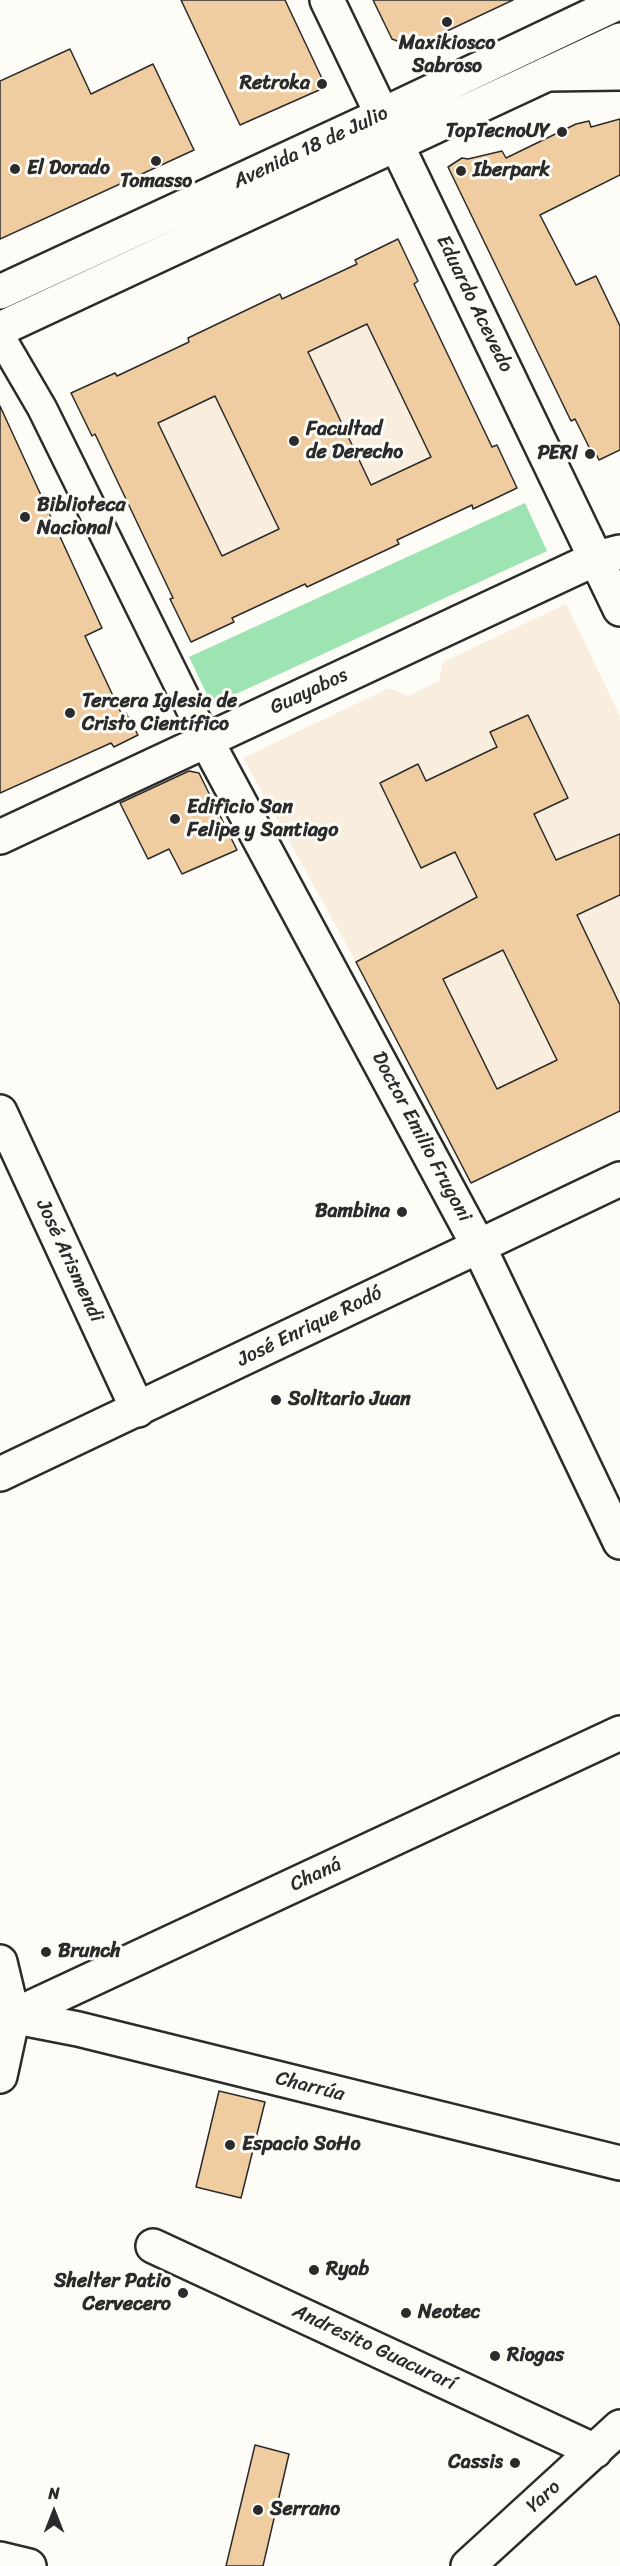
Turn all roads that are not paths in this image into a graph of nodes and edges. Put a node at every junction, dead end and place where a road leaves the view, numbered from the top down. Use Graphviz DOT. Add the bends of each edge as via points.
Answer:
graph roads {
  1 [pos="327,0"];
  2 [pos="620,2"];
  3 [pos="620,40"];
  4 [pos="620,73"];
  5 [pos="547,74"];
  6 [pos="389,129"];
  7 [pos="0,292"];
  8 [pos="0,329"];
  9 [pos="0,336"];
  10 [pos="608,555"];
  11 [pos="620,609"];
  12 [pos="206,740"];
  13 [pos="0,837"];
  14 [pos="0,1112"];
  15 [pos="620,1179"];
  16 [pos="478,1245"];
  17 [pos="138,1410"];
  18 [pos="0,1474"];
  19 [pos="620,1542"];
  20 [pos="620,1733"];
  21 [pos="0,1962"];
  22 [pos="6,2015"];
  23 [pos="0,2076"];
  24 [pos="620,2163"];
  25 [pos="153,2246"];
  26 [pos="620,2427"];
  27 [pos="595,2451"];
  28 [pos="0,2559"];
  29 [pos="29,2566"];
  30 [pos="468,2566"];
  1 -- 6 [label="street, Eduardo Acevedo"];
  2 -- 6 [label="street, Avenida 18 de Julio"];
  3 -- 5 [label="street, Avenida 18 de Julio"];
  4 -- 5 [label="street, Avenida 18 de Julio"];
  5 -- 6 [label="street, Avenida 18 de Julio"];
  6 -- 7 [label="street, Avenida 18 de Julio"];
  6 -- 8 [label="street, Avenida 18 de Julio"];
  6 -- 10 [label="street, Eduardo Acevedo"];
  9 -- 12 [label="street" via="42,408"];
  10 -- 11 [label="street, Eduardo Acevedo"];
  10 -- 12 [label="street, Guayabos"];
  12 -- 13 [label="street, Guayabos"];
  12 -- 16 [label="street, Doctor Emilio Frugoni"];
  14 -- 17 [label="street, José Arismendi"];
  15 -- 16 [label="street, José Enrique Rodó"];
  16 -- 17 [label="street, José Enrique Rodó"];
  16 -- 19 [label="street, Doctor Emilio Frugoni"];
  17 -- 18 [label="street, José Enrique Rodó"];
  20 -- 22 [label="street, Chaná"];
  21 -- 22 [label="street"];
  22 -- 23 [label="street"];
  22 -- 24 [label="street, Charrúa" via="78,2029"];
  25 -- 27 [label="street, Andresito Guacurarí"];
  26 -- 27 [label="street, Yaro"];
  27 -- 30 [label="street, Yaro"];
  28 -- 29 [label="street"];
}
